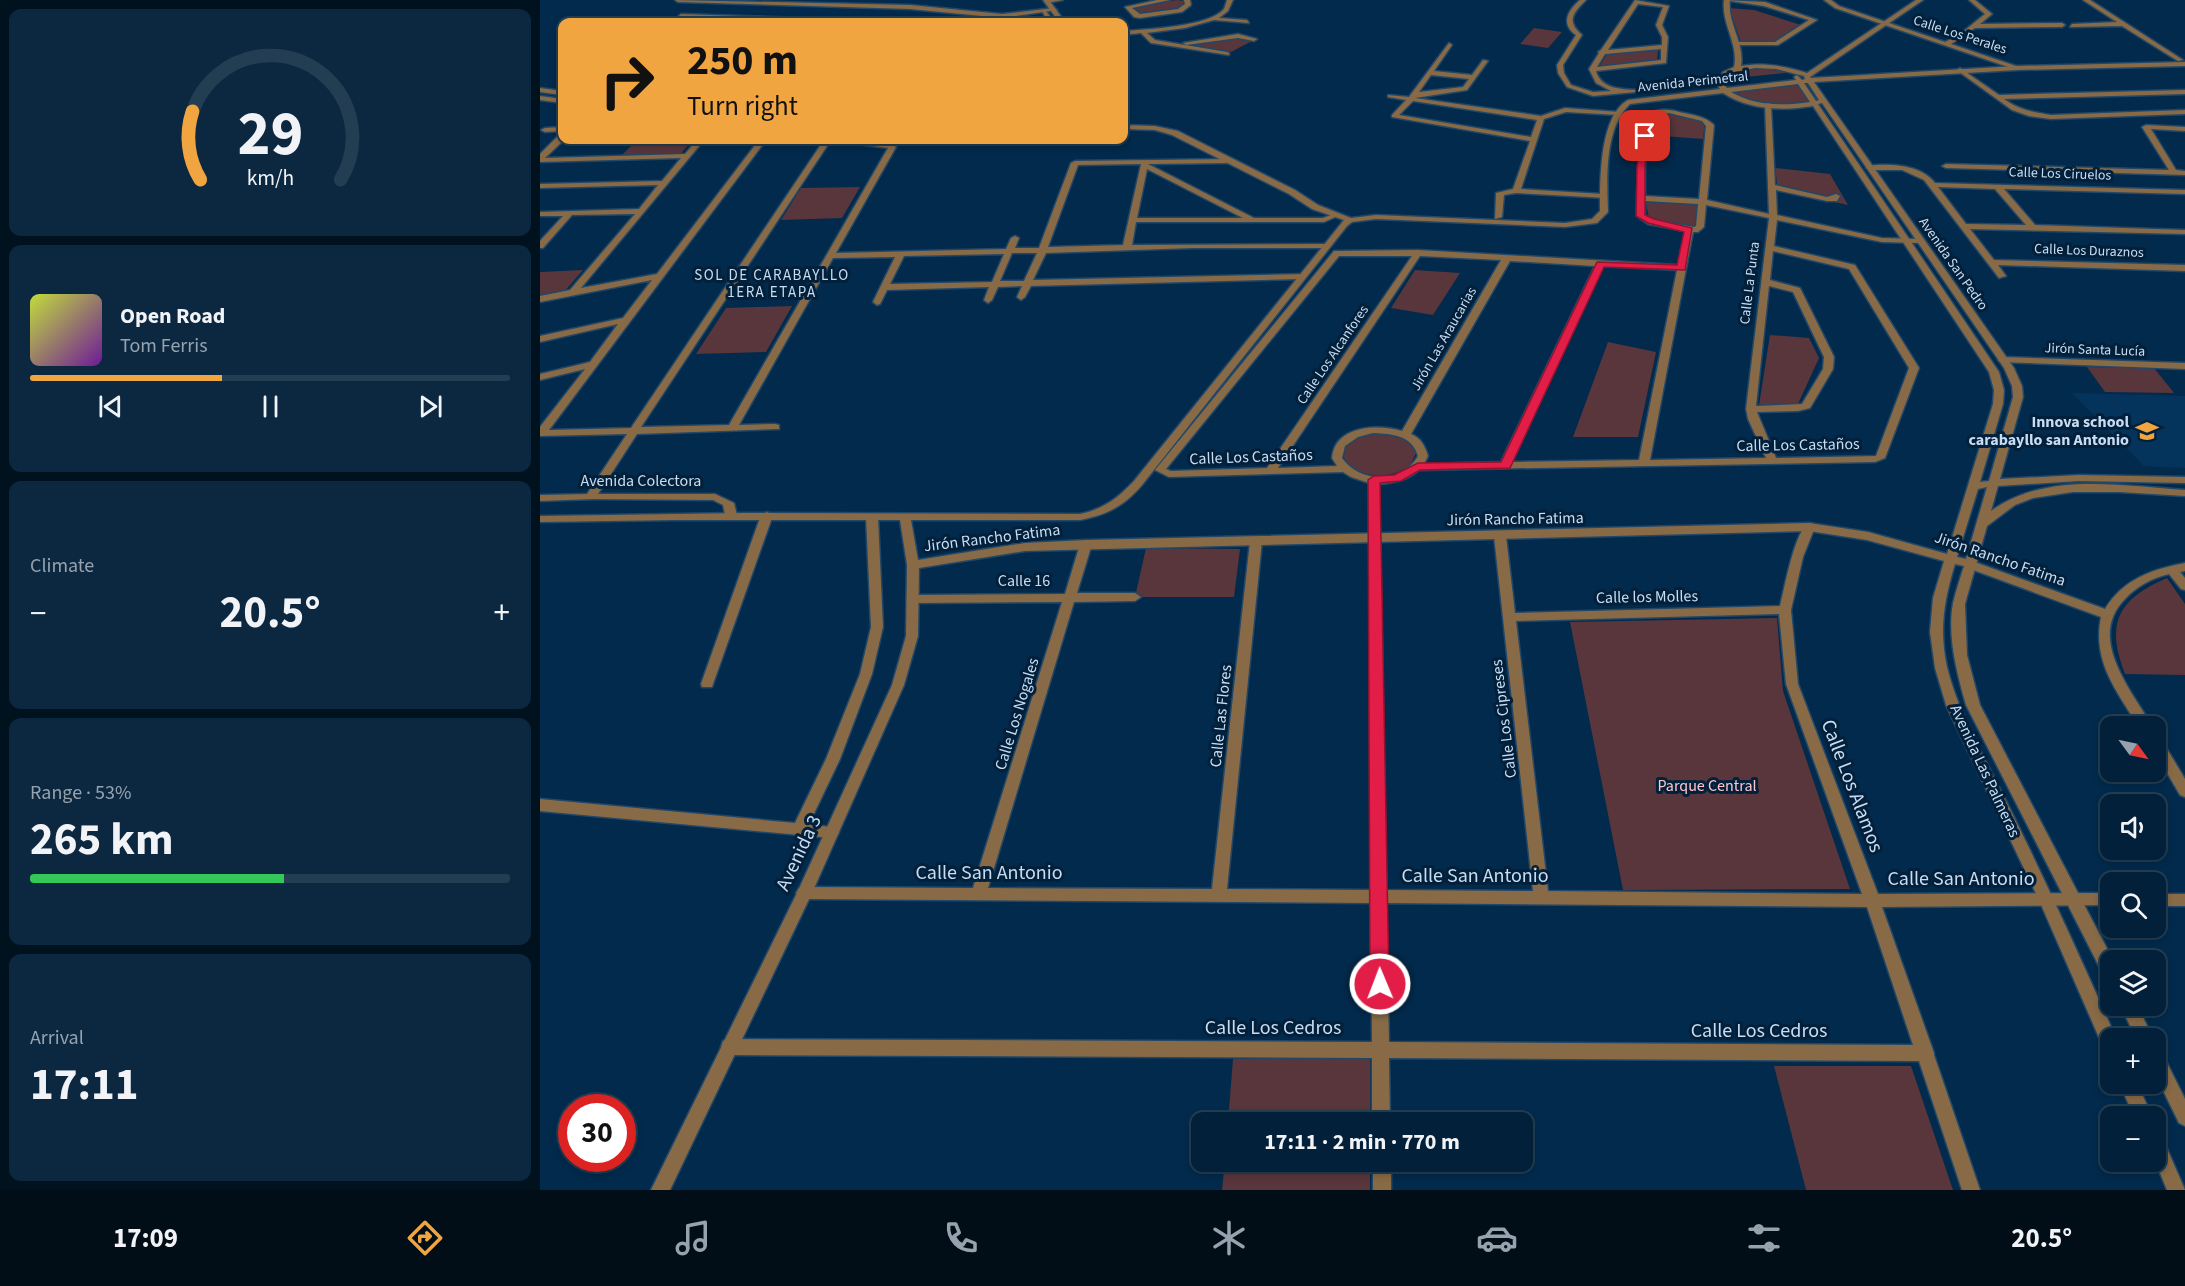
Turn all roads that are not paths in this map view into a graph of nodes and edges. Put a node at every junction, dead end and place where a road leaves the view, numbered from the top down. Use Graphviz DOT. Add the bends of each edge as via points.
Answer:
graph roads {
  1 [pos="678,0"];
  2 [pos="1060,0"];
  3 [pos="1167,0"];
  4 [pos="1187,0"];
  5 [pos="1230,0"];
  6 [pos="1573,0"];
  7 [pos="1727,0"];
  8 [pos="1920,0"];
  9 [pos="1972,0"];
  10 [pos="2086,0"];
  11 [pos="1047,1"];
  12 [pos="1582,1"];
  13 [pos="1638,1"];
  14 [pos="1828,1"];
  15 [pos="851,5"];
  16 [pos="1054,10"];
  17 [pos="1044,12"];
  18 [pos="1168,13"];
  19 [pos="679,18"];
  20 [pos="734,18"];
  21 [pos="843,18"];
  22 [pos="1048,18"];
  23 [pos="1059,18"];
  24 [pos="1216,18"];
  25 [pos="1246,22"];
  26 [pos="1887,23"];
  27 [pos="2124,24"];
  28 [pos="2062,25"];
  29 [pos="1178,26"];
  30 [pos="1973,26"];
  31 [pos="2072,26"];
  32 [pos="1142,30"];
  33 [pos="1128,32"];
  34 [pos="1254,39"];
  35 [pos="1734,43"];
  36 [pos="1947,43"];
  37 [pos="1170,45"];
  38 [pos="1449,45"];
  39 [pos="1664,47"];
  40 [pos="1601,52"];
  41 [pos="1227,54"];
  42 [pos="1738,59"];
  43 [pos="1485,61"];
  44 [pos="2183,61"];
  45 [pos="1824,65"];
  46 [pos="1761,66"];
  47 [pos="2015,66"];
  48 [pos="1592,69"];
  49 [pos="1737,69"];
  50 [pos="1960,70"];
  51 [pos="1429,73"];
  52 [pos="1843,73"];
  53 [pos="1474,77"];
  54 [pos="1804,79"];
  55 [pos="1598,82"];
  56 [pos="1719,83"];
  57 [pos="1698,85"];
  58 [pos="540,90"];
  59 [pos="1645,90"];
  60 [pos="1725,91"];
  61 [pos="558,92"];
  62 [pos="1634,92"];
  63 [pos="2185,92"];
  64 [pos="1622,93"];
  65 [pos="1603,94"];
  66 [pos="1390,96"];
  67 [pos="1412,97"];
  68 [pos="1998,97"];
  69 [pos="540,98"];
  70 [pos="558,100"];
  71 [pos="1628,102"];
  72 [pos="1819,102"];
  73 [pos="1768,105"];
  74 [pos="2185,112"];
  75 [pos="1618,113"];
  76 [pos="1541,118"];
  77 [pos="1128,127"];
  78 [pos="558,129"];
  79 [pos="2185,129"];
  80 [pos="545,130"];
  81 [pos="1533,139"];
  82 [pos="558,141"];
  83 [pos="696,144"];
  84 [pos="759,144"];
  85 [pos="824,144"];
  86 [pos="887,144"];
  87 [pos="686,156"];
  88 [pos="540,159"];
  89 [pos="1230,160"];
  90 [pos="1145,163"];
  91 [pos="1946,166"];
  92 [pos="1870,168"];
  93 [pos="2174,173"];
  94 [pos="2185,173"];
  95 [pos="664,183"];
  96 [pos="1933,184"];
  97 [pos="540,186"];
  98 [pos="1997,186"];
  99 [pos="1772,187"];
  100 [pos="1516,191"];
  101 [pos="2185,192"];
  102 [pos="1603,196"];
  103 [pos="1815,196"];
  104 [pos="1640,198"];
  105 [pos="1703,202"];
  106 [pos="641,211"];
  107 [pos="570,213"];
  108 [pos="540,214"];
  109 [pos="1336,215"];
  110 [pos="1773,216"];
  111 [pos="1498,217"];
  112 [pos="1133,220"];
  113 [pos="1254,220"];
  114 [pos="1350,220"];
  115 [pos="1964,226"];
  116 [pos="2033,228"];
  117 [pos="1689,230"];
  118 [pos="2185,232"];
  119 [pos="1015,238"];
  120 [pos="1906,241"];
  121 [pos="1920,241"];
  122 [pos="542,243"];
  123 [pos="1326,246"];
  124 [pos="1127,248"];
  125 [pos="1770,248"];
  126 [pos="1043,250"];
  127 [pos="1010,251"];
  128 [pos="1418,253"];
  129 [pos="901,254"];
  130 [pos="830,256"];
  131 [pos="1507,258"];
  132 [pos="1991,262"];
  133 [pos="1600,264"];
  134 [pos="1682,268"];
  135 [pos="2185,268"];
  136 [pos="659,276"];
  137 [pos="1302,276"];
  138 [pos="2002,276"];
  139 [pos="1028,282"];
  140 [pos="1766,282"];
  141 [pos="995,283"];
  142 [pos="885,287"];
  143 [pos="573,293"];
  144 [pos="1022,297"];
  145 [pos="540,299"];
  146 [pos="988,300"];
  147 [pos="877,302"];
  148 [pos="626,320"];
  149 [pos="540,339"];
  150 [pos="2003,360"];
  151 [pos="592,364"];
  152 [pos="2185,366"];
  153 [pos="1994,372"];
  154 [pos="2012,376"];
  155 [pos="540,377"];
  156 [pos="1999,393"];
  157 [pos="2018,397"];
  158 [pos="1751,409"];
  159 [pos="775,427"];
  160 [pos="732,428"];
  161 [pos="634,430"];
  162 [pos="540,433"];
  163 [pos="1405,435"];
  164 [pos="1772,460"];
  165 [pos="1644,463"];
  166 [pos="1505,465"];
  167 [pos="1418,467"];
  168 [pos="1344,469"];
  169 [pos="1270,472"];
  170 [pos="1374,480"];
  171 [pos="2185,480"];
  172 [pos="1994,483"];
  173 [pos="1973,486"];
  174 [pos="2185,493"];
  175 [pos="590,497"];
  176 [pos="540,498"];
  177 [pos="731,515"];
  178 [pos="767,515"];
  179 [pos="872,517"];
  180 [pos="576,518"];
  181 [pos="905,518"];
  182 [pos="540,519"];
  183 [pos="1980,526"];
  184 [pos="1809,527"];
  185 [pos="1500,536"];
  186 [pos="1373,538"];
  187 [pos="1256,541"];
  188 [pos="1086,544"];
  189 [pos="1950,559"];
  190 [pos="1969,564"];
  191 [pos="913,565"];
  192 [pos="2179,568"];
  193 [pos="2185,586"];
  194 [pos="1070,597"];
  195 [pos="1135,597"];
  196 [pos="913,598"];
  197 [pos="1785,610"];
  198 [pos="2106,614"];
  199 [pos="1509,617"];
  200 [pos="707,684"];
  201 [pos="2139,716"];
  202 [pos="2166,760"];
  203 [pos="2185,791"];
  204 [pos="540,805"];
  205 [pos="799,829"];
  206 [pos="832,832"];
  207 [pos="804,893"];
  208 [pos="979,894"];
  209 [pos="1219,896"];
  210 [pos="1378,896"];
  211 [pos="1541,897"];
  212 [pos="1872,899"];
  213 [pos="2100,899"];
  214 [pos="2047,900"];
  215 [pos="2074,900"];
  216 [pos="2166,900"];
  217 [pos="2185,900"];
  218 [pos="2100,951"];
  219 [pos="2103,1028"];
  220 [pos="729,1047"];
  221 [pos="1380,1050"];
  222 [pos="1926,1053"];
  223 [pos="2166,1079"];
  224 [pos="1382,1112"];
  225 [pos="2185,1117"];
  226 [pos="2166,1166"];
  227 [pos="1382,1172"];
  228 [pos="660,1190"];
  229 [pos="1382,1190"];
  230 [pos="1971,1190"];
  231 [pos="2176,1190"];
  1 -- 15 [label="street"];
  2 -- 11 [label="street"];
  3 -- 18 [label="street" via="1128,7 1137,16"];
  4 -- 18 [label="street" via="1185,8"];
  5 -- 24 [label="street" via="1230,6"];
  6 -- 12 [label="street"];
  7 -- 35 [label="street" via="1725,11"];
  7 -- 35 [label="street" via="1765,4 1814,20 1776,44"];
  8 -- 26 [label="street"];
  9 -- 30 [label="street" via="1989,14"];
  10 -- 27 [label="street"];
  11 -- 16 [label="street"];
  12 -- 65 [label="street" via="1569,19 1572,30 1579,35 1560,65 1561,73 1569,86"];
  13 -- 39 [label="street" via="1666,6 1659,25 1665,37"];
  13 -- 40 [label="street"];
  14 -- 26 [label="street, Calle Los Perales"];
  15 -- 17 [label="street" via="1002,16"];
  15 -- 21 [label="street"];
  16 -- 17 [label="street"];
  16 -- 23 [label="street"];
  17 -- 22 [label="street"];
  18 -- 29 [label="street"];
  19 -- 20 [label="street"];
  24 -- 25 [label="street"];
  24 -- 29 [label="street"];
  26 -- 36 [label="street, Calle Los Perales"];
  26 -- 45 [label="street"];
  27 -- 31 [label="street"];
  27 -- 44 [label="street"];
  28 -- 30 [label="street"];
  29 -- 32 [label="street"];
  30 -- 36 [label="street"];
  32 -- 33 [label="street"];
  32 -- 37 [label="street" via="1153,42"];
  34 -- 37 [label="street" via="1238,36"];
  35 -- 42 [label="street"];
  36 -- 47 [label="street, Calle Los Perales"];
  37 -- 41 [label="street"];
  38 -- 51 [label="street"];
  39 -- 40 [label="street"];
  39 -- 48 [label="street" via="1662,63"];
  40 -- 48 [label="street"];
  42 -- 46 [label="street"];
  42 -- 49 [label="street"];
  43 -- 53 [label="street"];
  44 -- 47 [label="street, Avenida Perimetral"];
  45 -- 52 [label="street" via="1827,70"];
  45 -- 54 [label="street"];
  46 -- 49 [label="street"];
  46 -- 54 [label="street" via="1785,69"];
  47 -- 50 [label="street, Avenida Perimetral"];
  47 -- 52 [label="street, Avenida Perimetral"];
  48 -- 55 [label="street"];
  49 -- 56 [label="street" via="1725,73"];
  50 -- 54 [label="street, Avenida Perimetral"];
  50 -- 68 [label="street"];
  51 -- 53 [label="street"];
  51 -- 67 [label="street"];
  52 -- 54 [label="street, Avenida Perimetral"];
  53 -- 67 [label="street" via="1465,89"];
  54 -- 56 [label="street, Avenida Perimetral"];
  54 -- 60 [label="street, Avenida Perimetral"];
  54 -- 72 [label="street, Avenida San Pedro"];
  55 -- 64 [label="street"];
  55 -- 65 [label="street" via="1594,90"];
  56 -- 57 [label="street, Avenida Perimetral"];
  56 -- 60 [label="street"];
  58 -- 61 [label="street"];
  59 -- 62 [label="street, Avenida Perimetral"];
  60 -- 71 [label="street, Avenida Perimetral"];
  60 -- 73 [label="street"];
  62 -- 64 [label="street"];
  62 -- 71 [label="street, Avenida Perimetral" via="1626,96"];
  63 -- 68 [label="street"];
  64 -- 65 [label="street"];
  65 -- 71 [label="street"];
  66 -- 67 [label="street"];
  67 -- 76 [label="street"];
  67 -- 81 [label="street" via="1394,116"];
  68 -- 74 [label="street" via="2014,109 2051,117"];
  69 -- 70 [label="street"];
  71 -- 75 [label="street"];
  72 -- 73 [label="street"];
  72 -- 92 [label="street, Avenida San Pedro"];
  72 -- 120 [label="street, Avenida San Pedro"];
  73 -- 99 [label="street, Calle La Punta"];
  75 -- 76 [label="street" via="1565,110"];
  75 -- 102 [label="street" via="1604,164"];
  76 -- 81 [label="street"];
  77 -- 89 [label="street" via="1166,130"];
  78 -- 80 [label="street"];
  79 -- 93 [label="street" via="2146,127"];
  81 -- 100 [label="street"];
  82 -- 88 [label="street"];
  83 -- 87 [label="street"];
  84 -- 136 [label="street"];
  85 -- 161 [label="street"];
  86 -- 130 [label="street" via="892,147"];
  87 -- 88 [label="street"];
  87 -- 95 [label="street"];
  89 -- 90 [label="street"];
  89 -- 109 [label="street"];
  90 -- 112 [label="street"];
  90 -- 113 [label="street"];
  90 -- 126 [label="street" via="1075,163"];
  91 -- 93 [label="street"];
  92 -- 96 [label="street" via="1912,171"];
  92 -- 121 [label="street, Avenida San Pedro"];
  93 -- 94 [label="street"];
  95 -- 97 [label="street"];
  95 -- 106 [label="street"];
  96 -- 98 [label="street, Calle Los Ciruelos"];
  96 -- 115 [label="street"];
  98 -- 101 [label="street, Calle Los Ciruelos"];
  98 -- 116 [label="street"];
  99 -- 103 [label="street"];
  99 -- 110 [label="street, Calle La Punta"];
  100 -- 102 [label="street"];
  100 -- 111 [label="street" via="1500,193"];
  102 -- 114 [label="street" via="1601,217 1582,225 1386,217"];
  104 -- 105 [label="street"];
  104 -- 105 [label="street" via="1649,118 1669,111 1709,123"];
  104 -- 117 [label="street" via="1644,219"];
  105 -- 110 [label="street"];
  105 -- 117 [label="street" via="1700,226"];
  106 -- 107 [label="street"];
  106 -- 143 [label="street"];
  107 -- 108 [label="street"];
  107 -- 122 [label="street"];
  109 -- 113 [label="street" via="1324,220"];
  109 -- 114 [label="street"];
  110 -- 120 [label="street" via="1882,240"];
  110 -- 125 [label="street, Calle La Punta"];
  112 -- 113 [label="street"];
  112 -- 124 [label="street"];
  114 -- 123 [label="street"];
  115 -- 116 [label="street"];
  115 -- 132 [label="street"];
  116 -- 118 [label="street"];
  117 -- 134 [label="street"];
  119 -- 127 [label="street"];
  120 -- 121 [label="street"];
  120 -- 153 [label="street, Avenida San Pedro"];
  121 -- 150 [label="street, Avenida San Pedro"];
  123 -- 124 [label="street"];
  123 -- 137 [label="street"];
  124 -- 126 [label="street"];
  125 -- 140 [label="street, Calle La Punta"];
  125 -- 164 [label="street, Calle Los Castaños" via="1852,267 1914,371 1880,458"];
  126 -- 127 [label="street"];
  126 -- 139 [label="street"];
  127 -- 129 [label="street"];
  127 -- 141 [label="street"];
  128 -- 131 [label="street"];
  128 -- 169 [label="street, Calle Los Alcanfores"];
  128 -- 169 [label="street, Calle Los Castaños" via="1344,252 1333,256 1160,470 1169,474"];
  129 -- 130 [label="street"];
  129 -- 142 [label="street"];
  130 -- 160 [label="street"];
  131 -- 133 [label="street"];
  131 -- 163 [label="street, Jirón Las Araucarias"];
  132 -- 135 [label="street, Calle Los Duraznos"];
  132 -- 138 [label="street"];
  133 -- 134 [label="street"];
  133 -- 166 [label="street"];
  134 -- 165 [label="street"];
  136 -- 143 [label="street"];
  136 -- 148 [label="street"];
  137 -- 139 [label="street"];
  137 -- 181 [label="street" via="1138,483 1122,501 1103,513 1080,517"];
  139 -- 141 [label="street"];
  139 -- 144 [label="street"];
  140 -- 158 [label="street, Calle La Punta"];
  140 -- 158 [label="street" via="1790,287 1801,295 1829,357 1828,369 1806,406"];
  141 -- 142 [label="street"];
  141 -- 146 [label="street"];
  142 -- 147 [label="street"];
  143 -- 145 [label="street"];
  148 -- 149 [label="street"];
  148 -- 151 [label="street"];
  150 -- 152 [label="street, Jirón Santa Lucía"];
  150 -- 154 [label="street, Avenida San Pedro"];
  151 -- 155 [label="street"];
  151 -- 162 [label="street"];
  153 -- 154 [label="street"];
  153 -- 156 [label="street, Avenida San Pedro"];
  154 -- 157 [label="street, Avenida San Pedro"];
  156 -- 157 [label="street"];
  156 -- 173 [label="street, Avenida San Pedro"];
  157 -- 172 [label="street"];
  158 -- 164 [label="street, Calle La Punta"];
  159 -- 160 [label="street"];
  160 -- 161 [label="street"];
  161 -- 162 [label="street"];
  161 -- 175 [label="street"];
  163 -- 167 [label="street" via="1422,450"];
  163 -- 168 [label="street" via="1373,430 1348,438 1337,453"];
  164 -- 165 [label="street, Calle Los Castaños"];
  165 -- 166 [label="street, Calle Los Castaños"];
  166 -- 167 [label="street, Calle Los Castaños"];
  167 -- 170 [label="street" via="1396,478"];
  168 -- 169 [label="street, Calle Los Castaños"];
  168 -- 170 [label="street"];
  170 -- 186 [label="street"];
  171 -- 172 [label="street" via="2093,476"];
  172 -- 173 [label="street"];
  172 -- 183 [label="street, Avenida Las Palmeras"];
  173 -- 189 [label="street, Avenida Las Palmeras"];
  174 -- 183 [label="street" via="2053,491 2011,502"];
  175 -- 176 [label="street, Avenida Colectora"];
  175 -- 177 [label="street, Avenida Colectora" via="715,497 728,503"];
  175 -- 180 [label="street"];
  177 -- 178 [label="street"];
  177 -- 180 [label="street"];
  178 -- 179 [label="street"];
  178 -- 200 [label="street"];
  179 -- 181 [label="street"];
  179 -- 205 [label="street" via="877,627 869,665"];
  180 -- 182 [label="street"];
  181 -- 191 [label="street, Avenida 3"];
  183 -- 190 [label="street, Avenida Las Palmeras"];
  184 -- 185 [label="street, Jirón Rancho Fatima"];
  184 -- 189 [label="street, Jirón Rancho Fatima" via="1868,536"];
  184 -- 197 [label="street, Calle Los Alamos" via="1797,557"];
  185 -- 186 [label="street, Jirón Rancho Fatima"];
  185 -- 199 [label="street, Calle Los Cipreses"];
  186 -- 187 [label="street, Jirón Rancho Fatima"];
  186 -- 210 [label="street"];
  187 -- 188 [label="street, Jirón Rancho Fatima"];
  187 -- 209 [label="street, Calle Las Flores"];
  188 -- 191 [label="street, Jirón Rancho Fatima" via="1025,547"];
  188 -- 194 [label="street, Calle Los Nogales"];
  189 -- 190 [label="street, Jirón Rancho Fatima"];
  189 -- 214 [label="street, Avenida Las Palmeras" via="1939,598 1936,632 1941,668 1953,705"];
  190 -- 198 [label="street, Jirón Rancho Fatima"];
  190 -- 215 [label="street, Avenida Las Palmeras" via="1959,604 1961,670 1973,705"];
  191 -- 196 [label="street, Avenida 3"];
  192 -- 193 [label="street"];
  192 -- 198 [label="street" via="2143,578 2119,594"];
  194 -- 195 [label="street, Calle 16"];
  194 -- 196 [label="street, Calle 16"];
  194 -- 208 [label="street, Calle Los Nogales"];
  196 -- 206 [label="street, Avenida 3" via="912,636 898,685"];
  197 -- 199 [label="street, Calle los Molles"];
  197 -- 212 [label="street, Calle Los Alamos" via="1792,684"];
  198 -- 201 [label="street" via="2104,645 2113,673"];
  199 -- 211 [label="street, Calle Los Cipreses"];
  202 -- 203 [label="street"];
  204 -- 205 [label="street"];
  205 -- 206 [label="street"];
  206 -- 207 [label="street, Avenida 3"];
  207 -- 208 [label="street, Calle San Antonio"];
  207 -- 220 [label="street, Avenida 3"];
  208 -- 209 [label="street, Calle San Antonio"];
  209 -- 210 [label="street, Calle San Antonio"];
  210 -- 211 [label="street, Calle San Antonio"];
  210 -- 221 [label="street"];
  211 -- 212 [label="street, Calle San Antonio"];
  212 -- 214 [label="street, Calle San Antonio"];
  212 -- 222 [label="street, Calle Los Alamos"];
  213 -- 215 [label="street, Calle San Antonio"];
  214 -- 215 [label="street, Calle San Antonio"];
  214 -- 219 [label="street, Avenida Las Palmeras"];
  215 -- 218 [label="street, Avenida Las Palmeras"];
  216 -- 217 [label="street"];
  220 -- 221 [label="street, Calle Los Cedros"];
  220 -- 228 [label="street, Avenida 3"];
  221 -- 222 [label="street, Calle Los Cedros"];
  221 -- 224 [label="street"];
  222 -- 230 [label="street, Calle Los Alamos"];
  223 -- 225 [label="street"];
  226 -- 231 [label="street"];
  227 -- 229 [label="street"];
}
